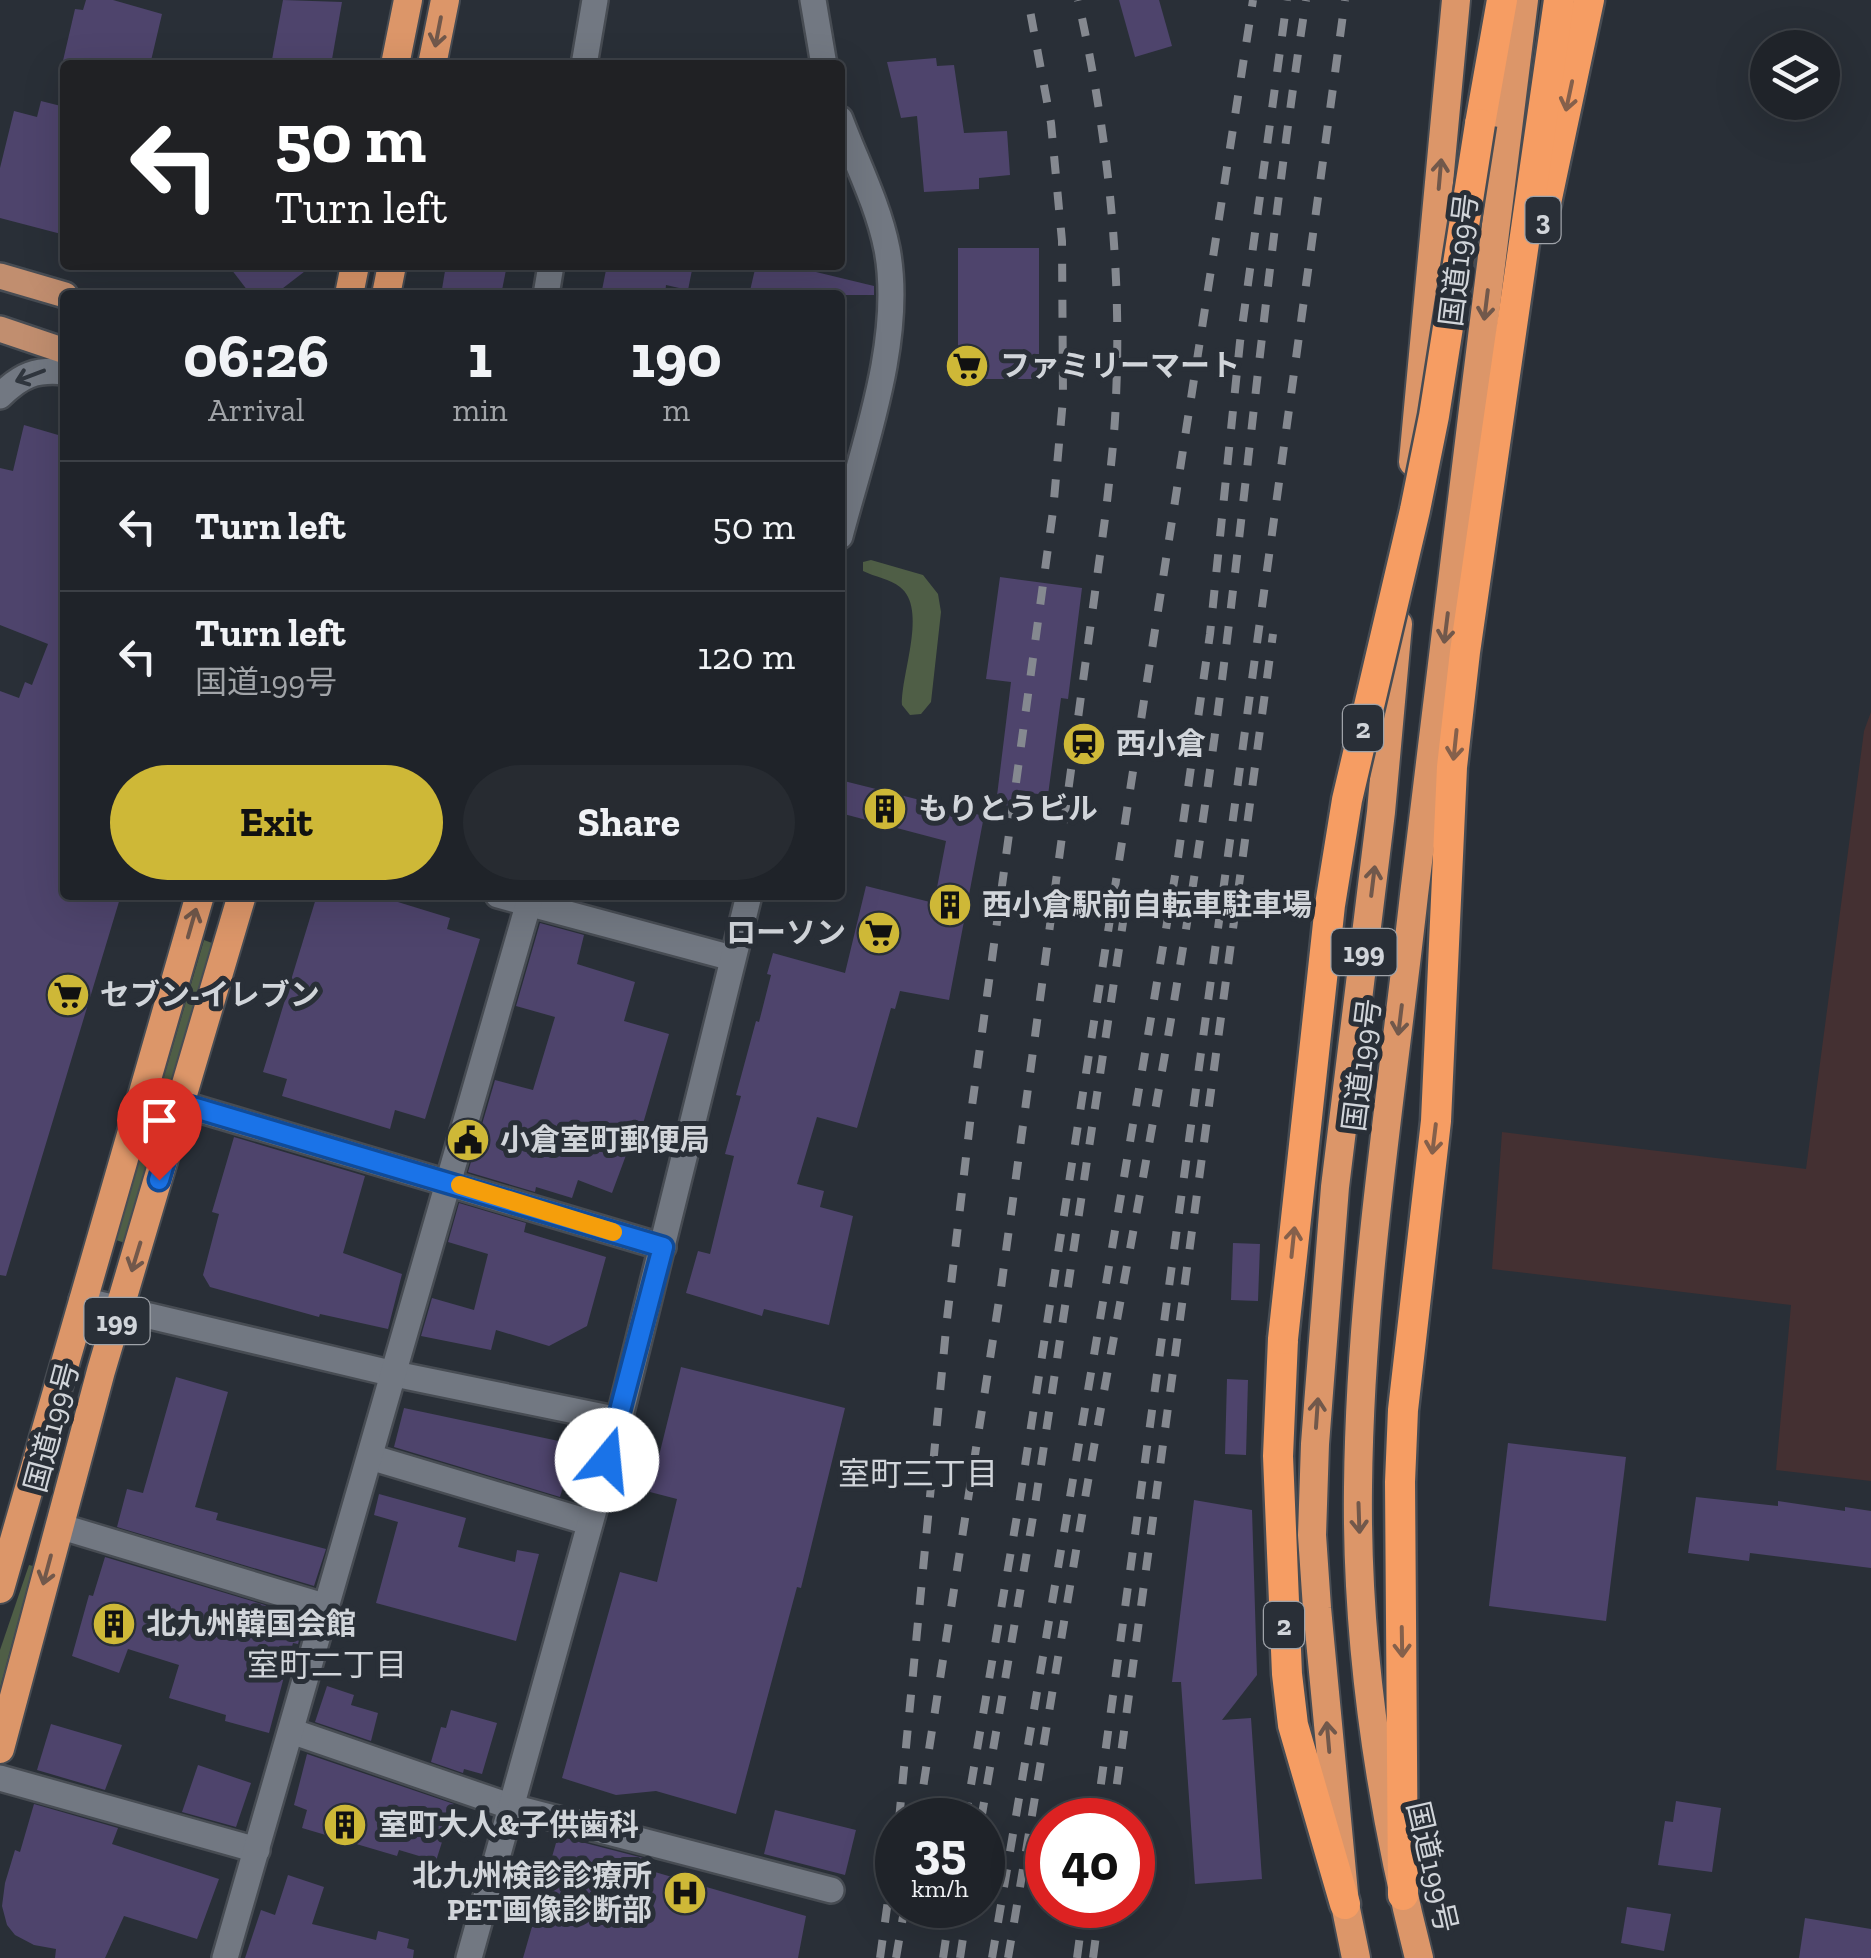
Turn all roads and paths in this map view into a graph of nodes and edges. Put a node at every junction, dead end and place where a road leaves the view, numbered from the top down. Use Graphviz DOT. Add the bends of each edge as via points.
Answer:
graph roads {
  1 [pos="408,0"];
  2 [pos="444,0"];
  3 [pos="595,0"];
  4 [pos="814,0"];
  5 [pos="1456,0"];
  6 [pos="1502,0"];
  7 [pos="1524,0"];
  8 [pos="1560,0"];
  9 [pos="1588,0"];
  10 [pos="396,60"];
  11 [pos="433,60"];
  12 [pos="585,60"];
  13 [pos="823,60"];
  14 [pos="845,132"];
  15 [pos="0,276"];
  16 [pos="60,294"];
  17 [pos="0,329"];
  18 [pos="60,349"];
  19 [pos="60,372"];
  20 [pos="0,396"];
  21 [pos="1496,440"];
  22 [pos="845,516"];
  23 [pos="199,900"];
  24 [pos="241,900"];
  25 [pos="529,900"];
  26 [pos="532,900"];
  27 [pos="748,900"];
  28 [pos="732,958"];
  29 [pos="182,1104"];
  30 [pos="449,1182"];
  31 [pos="663,1247"];
  32 [pos="82,1300"];
  33 [pos="120,1310"];
  34 [pos="390,1374"];
  35 [pos="619,1420"];
  36 [pos="370,1456"];
  37 [pos="588,1522"];
  38 [pos="59,1526"];
  39 [pos="0,1589"];
  40 [pos="327,1607"];
  41 [pos="291,1730"];
  42 [pos="0,1748"];
  43 [pos="0,1778"];
  44 [pos="512,1807"];
  45 [pos="257,1850"];
  46 [pos="830,1890"];
  47 [pos="1403,1895"];
  48 [pos="1345,1904"];
  49 [pos="224,1958"];
  50 [pos="469,1958"];
  51 [pos="1356,1958"];
  52 [pos="1419,1958"];
  1 -- 10 [label="highway"];
  2 -- 11 [label="highway, one-way"];
  3 -- 12 [label="street"];
  4 -- 13 [label="street"];
  48 -- 5 [label="highway, 国道199号 / 199, one-way" via="1314,1571 1314,1444"];
  48 -- 6 [label="highway, 2, one-way, bridge" via="1293,1725 1287,1674 1278,1456 1283,1339 1333,887 1434,416"];
  7 -- 47 [label="highway, 国道199号 / 199, one-way" via="1364,1355 1358,1492 1365,1636 1381,1785"];
  8 -- 21 [label="highway"];
  9 -- 21 [label="highway, 3, one-way"];
  14 -- 22 [label="street" via="876,211 892,287 885,360"];
  15 -- 16 [label="main road"];
  17 -- 18 [label="main road"];
  19 -- 20 [label="street, one-way" via="22,376"];
  21 -- 47 [label="highway, one-way" via="1452,767 1441,1055 1400,1482"];
  32 -- 23 [label="highway, 国道199号 / 199, one-way"];
  24 -- 29 [label="highway, 国道199号 / 199"];
  25 -- 30 [label="street"];
  26 -- 28 [label="street"];
  27 -- 28 [label="street"];
  28 -- 31 [label="street"];
  29 -- 30 [label="street"];
  29 -- 33 [label="highway, 国道199号 / 199, one-way"];
  30 -- 31 [label="street"];
  30 -- 34 [label="street"];
  31 -- 35 [label="street"];
  32 -- 33 [label="street"];
  32 -- 39 [label="highway, 国道199号 / 199"];
  33 -- 34 [label="street"];
  33 -- 38 [label="highway, 国道199号 / 199"];
  34 -- 35 [label="street"];
  34 -- 36 [label="street"];
  35 -- 37 [label="street"];
  36 -- 37 [label="street"];
  36 -- 40 [label="street"];
  37 -- 44 [label="street"];
  38 -- 40 [label="street"];
  38 -- 42 [label="highway, 国道199号 / 199, one-way"];
  40 -- 41 [label="street"];
  41 -- 44 [label="street"];
  41 -- 45 [label="street"];
  43 -- 45 [label="street"];
  44 -- 46 [label="street"];
  44 -- 50 [label="street"];
  45 -- 49 [label="street"];
  47 -- 52 [label="highway, 国道199号 / 199"];
  48 -- 51 [label="highway, 国道199号 / 199"];
}
